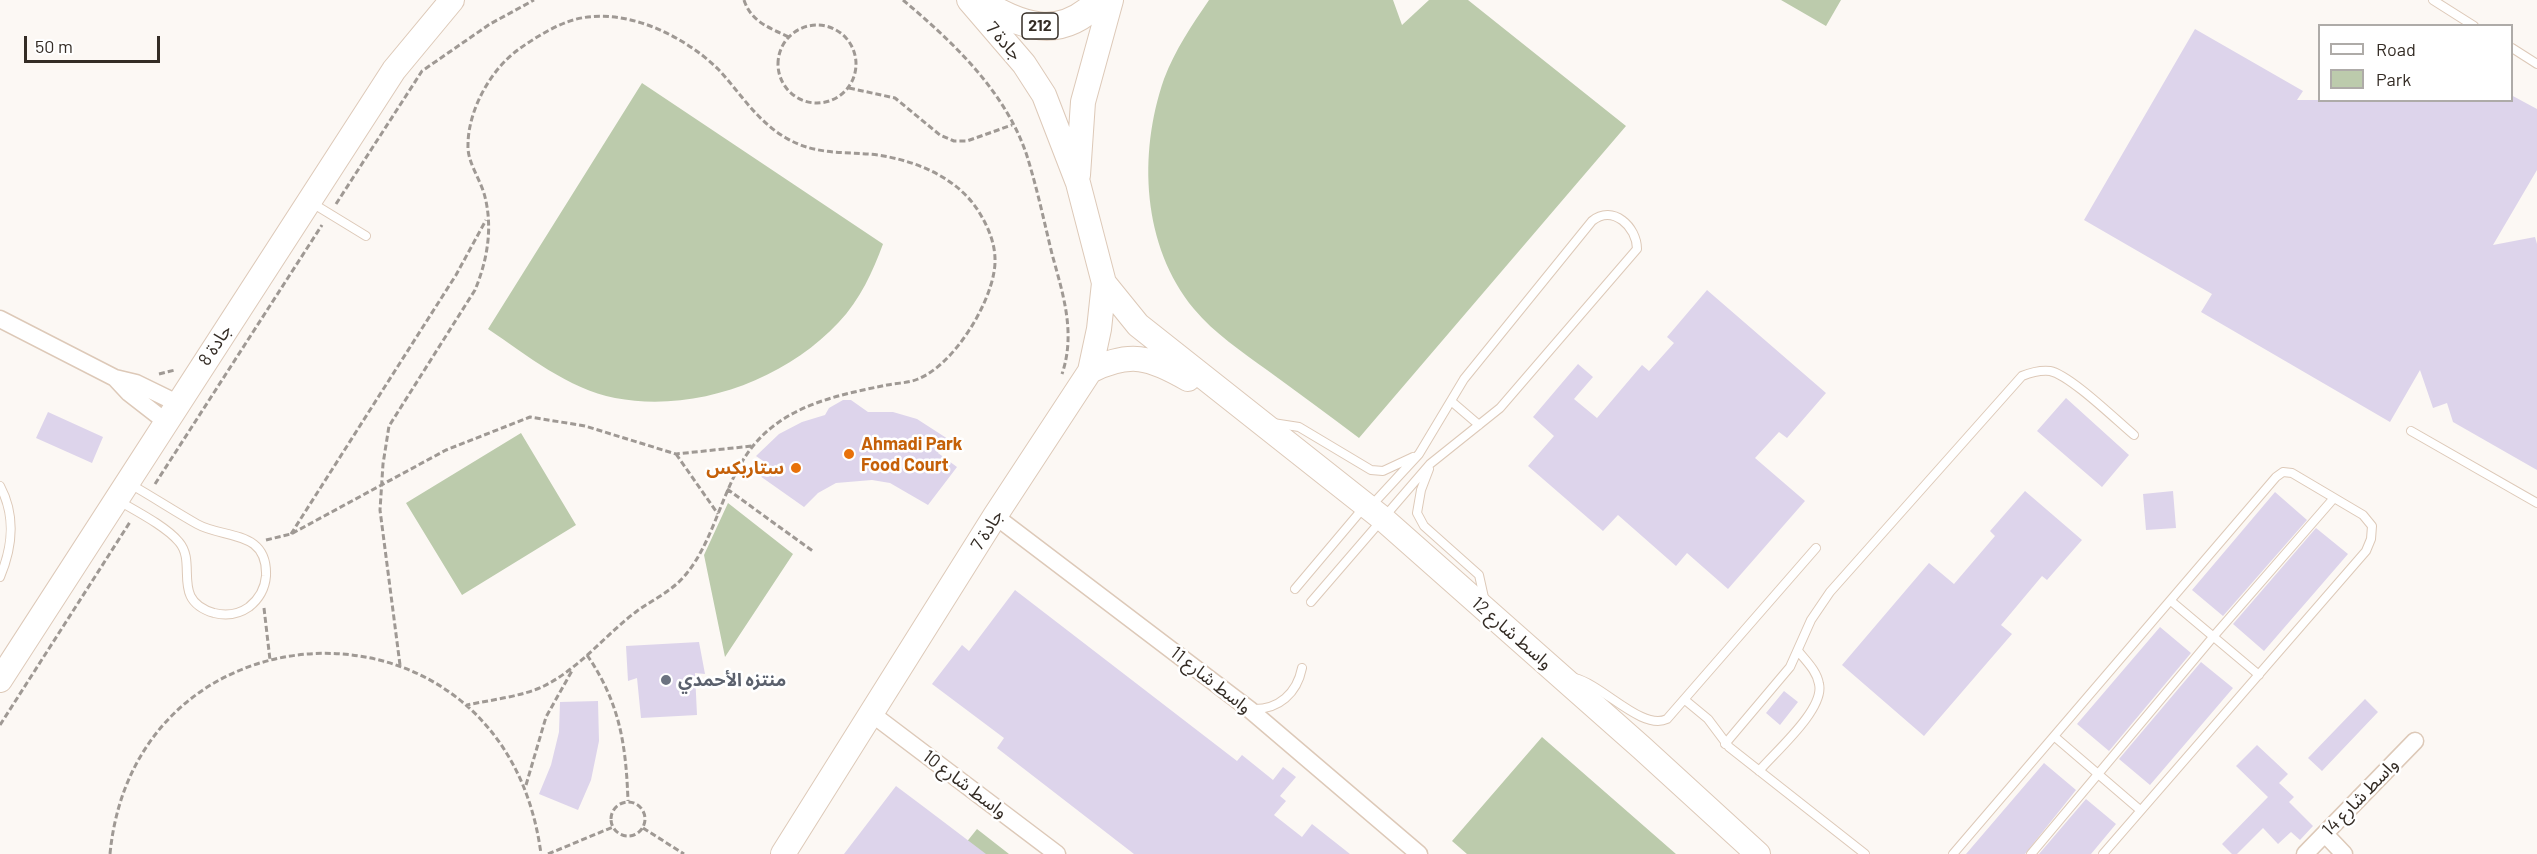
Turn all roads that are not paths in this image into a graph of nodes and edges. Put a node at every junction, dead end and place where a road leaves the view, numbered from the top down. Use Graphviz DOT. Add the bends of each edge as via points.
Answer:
graph roads {
  1 [pos="464,0"];
  2 [pos="969,0"];
  3 [pos="976,0"];
  4 [pos="1100,0"];
  5 [pos="1111,0"];
  6 [pos="2433,0"];
  7 [pos="445,7"];
  8 [pos="2471,24"];
  9 [pos="2513,49"];
  10 [pos="2537,64"];
  11 [pos="1078,183"];
  12 [pos="309,201"];
  13 [pos="366,236"];
  14 [pos="1104,283"];
  15 [pos="0,319"];
  16 [pos="1090,371"];
  17 [pos="1450,401"];
  18 [pos="171,412"];
  19 [pos="1259,422"];
  20 [pos="1479,425"];
  21 [pos="2410,431"];
  22 [pos="2134,435"];
  23 [pos="1419,454"];
  24 [pos="1430,464"];
  25 [pos="0,486"];
  26 [pos="122,490"];
  27 [pos="2334,498"];
  28 [pos="2537,503"];
  29 [pos="1372,511"];
  30 [pos="995,516"];
  31 [pos="1816,548"];
  32 [pos="0,577"];
  33 [pos="1295,589"];
  34 [pos="2171,601"];
  35 [pos="1311,602"];
  36 [pos="1486,611"];
  37 [pos="2213,637"];
  38 [pos="1799,652"];
  39 [pos="1302,668"];
  40 [pos="2259,675"];
  41 [pos="1561,677"];
  42 [pos="0,680"];
  43 [pos="1684,700"];
  44 [pos="1249,709"];
  45 [pos="872,714"];
  46 [pos="2055,737"];
  47 [pos="2415,741"];
  48 [pos="1725,744"];
  49 [pos="1759,771"];
  50 [pos="2098,773"];
  51 [pos="2140,810"];
  52 [pos="2325,834"];
  53 [pos="783,854"];
  54 [pos="1057,854"];
  55 [pos="1419,854"];
  56 [pos="1758,854"];
  57 [pos="1865,854"];
  58 [pos="1953,854"];
  59 [pos="2031,854"];
  60 [pos="2103,854"];
  61 [pos="2305,854"];
  62 [pos="2344,854"];
  1 -- 7 [label="main road, جادة 8"];
  2 -- 11 [label="main road, جادة 7" via="1024,64 1044,95"];
  3 -- 4 [label="main road, 212" via="1012,18 1042,27 1077,21"];
  5 -- 11 [label="main road, جادة 7" via="1083,102"];
  6 -- 8 [label="lane"];
  7 -- 12 [label="main road, جادة 8" via="394,70"];
  9 -- 10 [label="lane"];
  11 -- 14 [label="main road, جادة 7"];
  12 -- 13 [label="lane"];
  12 -- 18 [label="main road, جادة 8"];
  14 -- 16 [label="main road, جادة 7" via="1100,329"];
  14 -- 19 [label="main road, واسط شارع 12" via="1138,325"];
  15 -- 18 [label="street" via="115,378 136,383"];
  16 -- 19 [label="main road, واسط شارع 12" via="1111,360 1141,357 1166,366"];
  16 -- 30 [label="main road, جادة 7"];
  17 -- 20 [label="lane"];
  17 -- 20 [label="lane" via="1592,221 1604,214 1613,215 1632,228 1637,249 1500,408"];
  17 -- 23 [label="lane"];
  18 -- 26 [label="main road, جادة 8"];
  19 -- 23 [label="lane" via="1299,427 1371,470 1389,469"];
  19 -- 29 [label="main road, واسط شارع 12"];
  20 -- 24 [label="lane"];
  21 -- 28 [label="lane"];
  22 -- 38 [label="lane" via="2066,378 2052,371 2022,376 1830,592 1811,620"];
  23 -- 29 [label="lane"];
  24 -- 29 [label="lane"];
  24 -- 36 [label="lane" via="1418,513 1424,526 1479,575"];
  25 -- 32 [label="lane" via="11,517 12,538"];
  26 -- 26 [label="lane" via="137,512 181,544 186,556 187,587 204,609 221,615 239,612 260,595 266,568 254,544 238,535 203,528 148,494"];
  26 -- 42 [label="main road, جادة 8"];
  27 -- 34 [label="lane" via="2283,472"];
  27 -- 37 [label="lane"];
  27 -- 40 [label="lane" via="2363,515 2372,526 2366,551"];
  29 -- 33 [label="lane"];
  29 -- 35 [label="lane"];
  29 -- 36 [label="main road, واسط شارع 12"];
  30 -- 44 [label="street, واسط شارع 11"];
  30 -- 45 [label="main road, جادة 7"];
  31 -- 43 [label="lane"];
  34 -- 37 [label="lane"];
  34 -- 46 [label="lane"];
  36 -- 41 [label="main road, واسط شارع 12"];
  37 -- 40 [label="lane"];
  37 -- 50 [label="lane"];
  38 -- 48 [label="lane"];
  38 -- 49 [label="lane" via="1816,674 1820,696 1813,710"];
  39 -- 44 [label="lane" via="1289,697 1270,708"];
  40 -- 51 [label="lane"];
  41 -- 43 [label="lane" via="1593,684 1650,721 1668,718"];
  41 -- 56 [label="main road, واسط شارع 12"];
  43 -- 48 [label="lane" via="1708,719"];
  44 -- 55 [label="street, واسط شارع 11"];
  45 -- 53 [label="main road, جادة 7"];
  45 -- 54 [label="street, واسط شارع 10"];
  46 -- 50 [label="lane"];
  46 -- 58 [label="lane"];
  47 -- 52 [label="street, واسط شارع 14"];
  48 -- 49 [label="lane"];
  49 -- 57 [label="lane"];
  50 -- 51 [label="lane"];
  50 -- 59 [label="lane"];
  51 -- 60 [label="lane"];
  52 -- 61 [label="street, واسط شارع 14"];
  52 -- 62 [label="street"];
}
